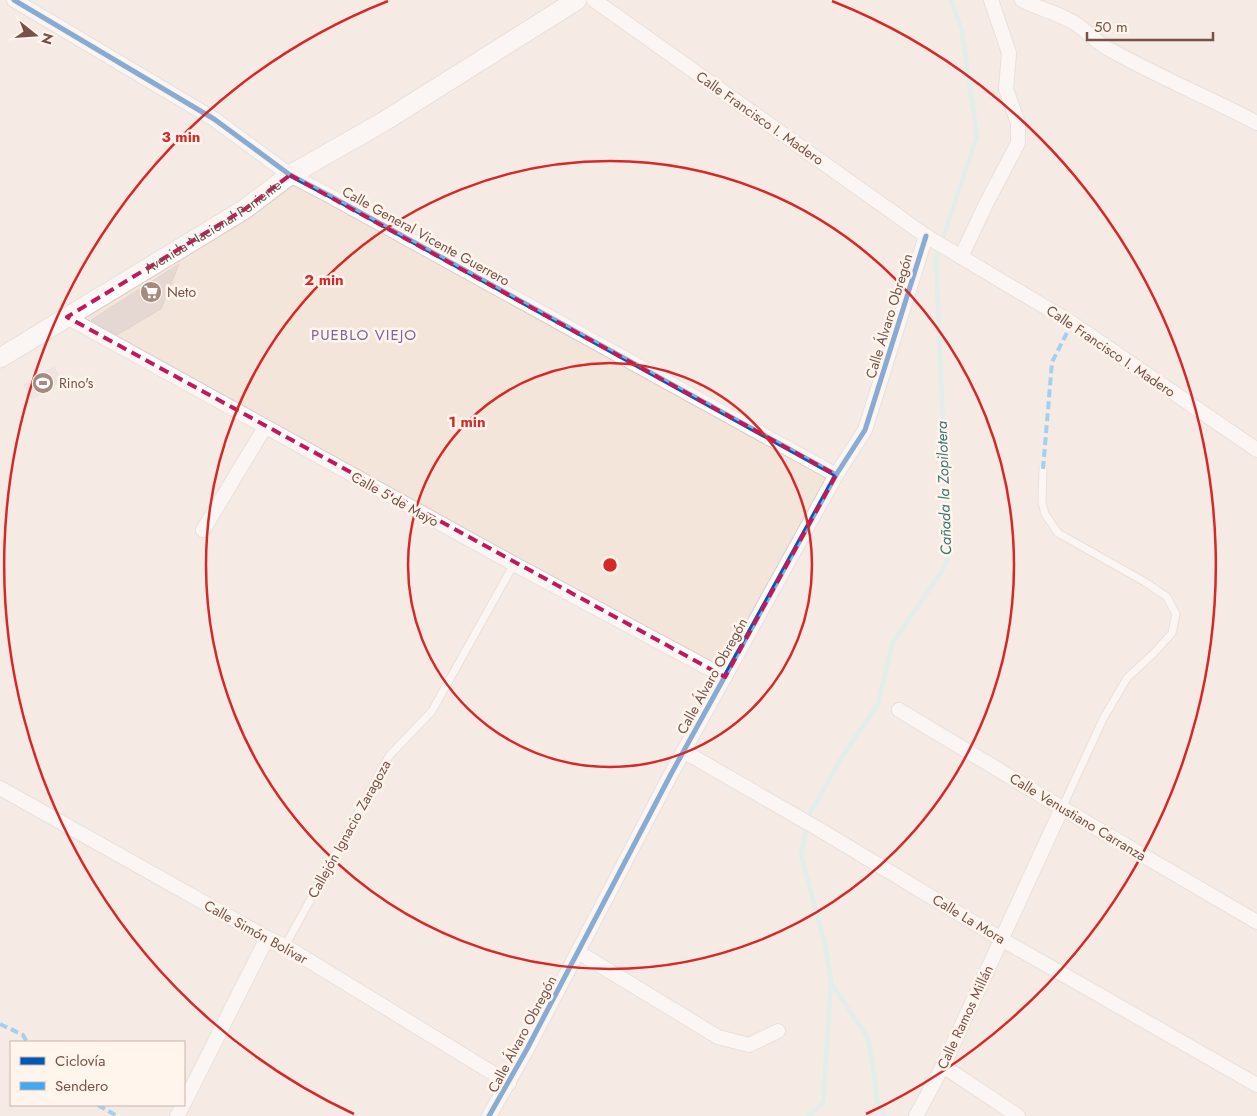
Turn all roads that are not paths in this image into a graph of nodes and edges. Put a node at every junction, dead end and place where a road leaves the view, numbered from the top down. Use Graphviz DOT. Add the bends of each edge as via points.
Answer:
graph roads {
  1 [pos="14,0"];
  2 [pos="577,0"];
  3 [pos="594,0"];
  4 [pos="991,0"];
  5 [pos="1022,0"];
  6 [pos="1257,123"];
  7 [pos="290,175"];
  8 [pos="926,236"];
  9 [pos="961,257"];
  10 [pos="67,317"];
  11 [pos="0,358"];
  12 [pos="265,427"];
  13 [pos="1257,450"];
  14 [pos="1043,470"];
  15 [pos="836,476"];
  16 [pos="203,530"];
  17 [pos="514,564"];
  18 [pos="725,677"];
  19 [pos="899,710"];
  20 [pos="683,751"];
  21 [pos="0,788"];
  22 [pos="1062,808"];
  23 [pos="1257,922"];
  24 [pos="267,938"];
  25 [pos="1002,939"];
  26 [pos="285,946"];
  27 [pos="578,952"];
  28 [pos="778,1031"];
  29 [pos="944,1066"];
  30 [pos="509,1083"];
  31 [pos="1257,1085"];
  32 [pos="185,1100"];
  33 [pos="490,1116"];
  34 [pos="916,1116"];
  35 [pos="1018,1116"];
  1 -- 7 [label="street, Calle General Vicente Guerrero" via="214,120"];
  2 -- 7 [label="street, Avenida Nacional Poniente" via="383,122"];
  3 -- 8 [label="street, Calle Francisco I. Madero"];
  4 -- 9 [label="street" via="1009,53 1006,89 1018,123 1018,143"];
  5 -- 6 [label="street" via="1074,22 1105,47"];
  7 -- 10 [label="street, Avenida Nacional Poniente" via="245,209"];
  7 -- 15 [label="street, Calle General Vicente Guerrero"];
  8 -- 9 [label="street, Calle Francisco I. Madero"];
  8 -- 15 [label="street, Calle Álvaro Obregón" via="865,430"];
  9 -- 13 [label="street, Calle Francisco I. Madero" via="1072,323"];
  10 -- 11 [label="street, Avenida Nacional Poniente"];
  10 -- 12 [label="street, Calle 5 de Mayo"];
  12 -- 16 [label="street"];
  12 -- 17 [label="street, Calle 5 de Mayo"];
  14 -- 22 [label="lane" via="1042,502 1045,514 1058,533 1167,597 1176,614 1172,633 1127,678"];
  15 -- 18 [label="street, Calle Álvaro Obregón"];
  17 -- 18 [label="street, Calle 5 de Mayo"];
  17 -- 26 [label="lane, Callejón Ignacio Zaragoza" via="432,711 389,756"];
  18 -- 20 [label="street, Calle Álvaro Obregón"];
  19 -- 22 [label="street, Calle Venustiano Carranza"];
  20 -- 25 [label="street, Calle La Mora"];
  20 -- 27 [label="street, Calle Álvaro Obregón"];
  21 -- 24 [label="street, Calle Simón Bolívar"];
  22 -- 23 [label="street, Calle Venustiano Carranza"];
  22 -- 25 [label="street, Calle Ramos Millán"];
  24 -- 26 [label="street, Calle Simón Bolívar"];
  24 -- 32 [label="street"];
  25 -- 29 [label="street, Calle Ramos Millán"];
  25 -- 31 [label="street, Calle La Mora"];
  26 -- 30 [label="street, Calle Simón Bolívar"];
  27 -- 28 [label="street" via="718,1037 749,1045"];
  27 -- 30 [label="street, Calle Álvaro Obregón"];
  29 -- 34 [label="street, Calle Ramos Millán"];
  29 -- 35 [label="street"];
  30 -- 33 [label="street, Calle Álvaro Obregón"];
}
